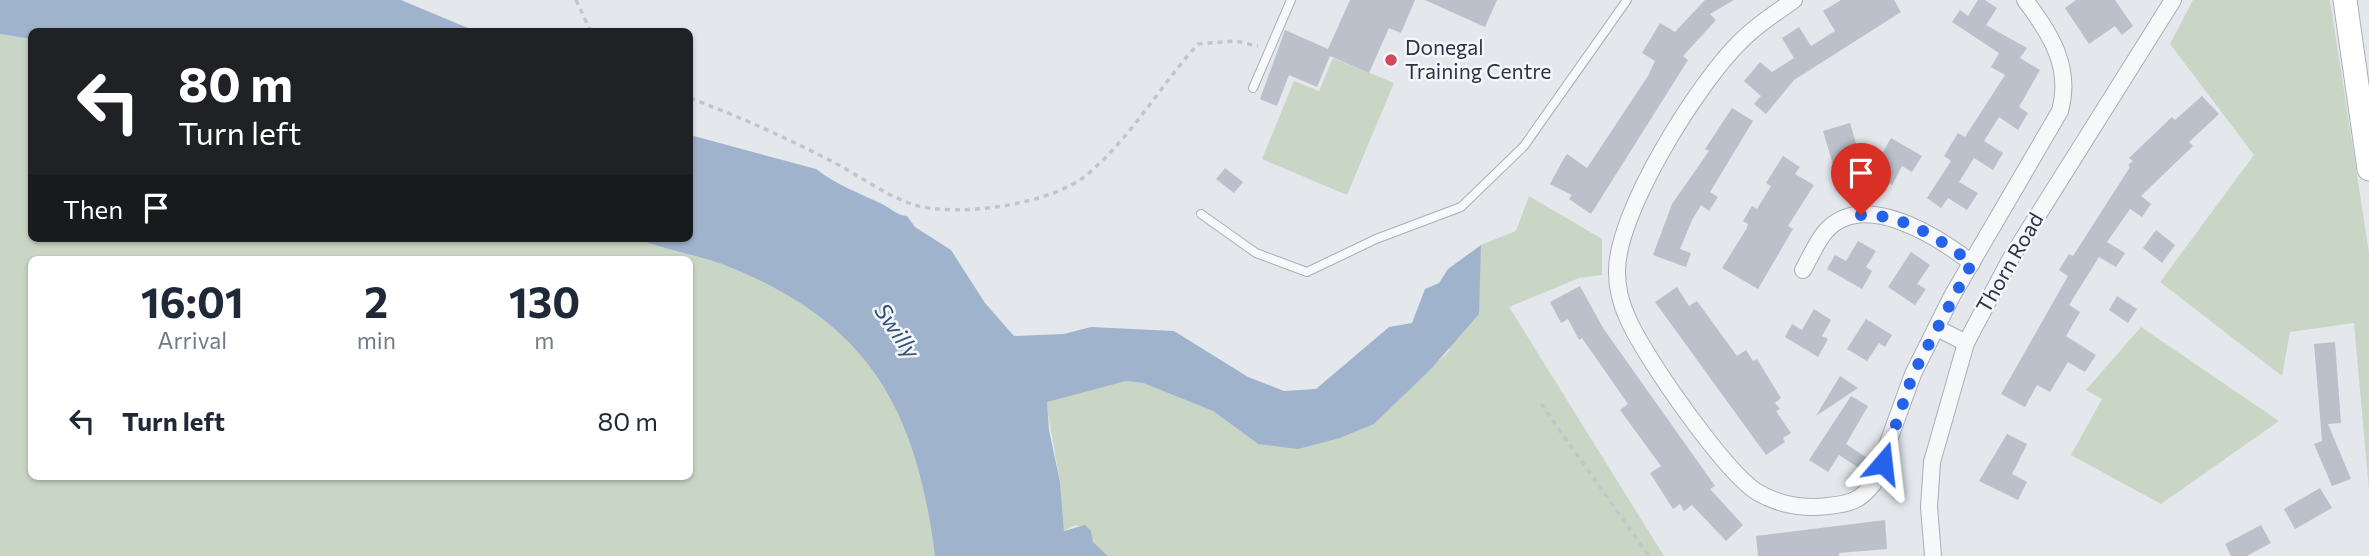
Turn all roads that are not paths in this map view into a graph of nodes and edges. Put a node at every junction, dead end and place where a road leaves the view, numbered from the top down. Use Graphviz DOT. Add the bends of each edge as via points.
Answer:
graph roads {
  1 [pos="1291,0"];
  2 [pos="1627,0"];
  3 [pos="1794,0"];
  4 [pos="2025,0"];
  5 [pos="2173,0"];
  6 [pos="2345,0"];
  7 [pos="1253,88"];
  8 [pos="2369,169"];
  9 [pos="1201,214"];
  10 [pos="1972,263"];
  11 [pos="1802,270"];
  12 [pos="1937,328"];
  13 [pos="1966,343"];
  14 [pos="1933,556"];
  1 -- 7 [label="lane"];
  2 -- 9 [label="lane" via="1524,146 1461,206 1307,272 1256,253"];
  3 -- 12 [label="street" via="1740,41 1712,73 1641,191 1620,243 1617,271 1628,320 1719,456 1737,475 1774,500 1819,507 1848,504 1862,498 1873,484 1913,374"];
  4 -- 10 [label="street" via="2058,49 2066,91 2060,111"];
  5 -- 13 [label="street, Thorn Road" via="2011,258"];
  6 -- 8 [label="main road"];
  10 -- 11 [label="street" via="1910,225 1876,215 1847,216 1826,231"];
  10 -- 12 [label="street"];
  12 -- 13 [label="street"];
  13 -- 14 [label="street, Thorn Road" via="1932,462"];
}
